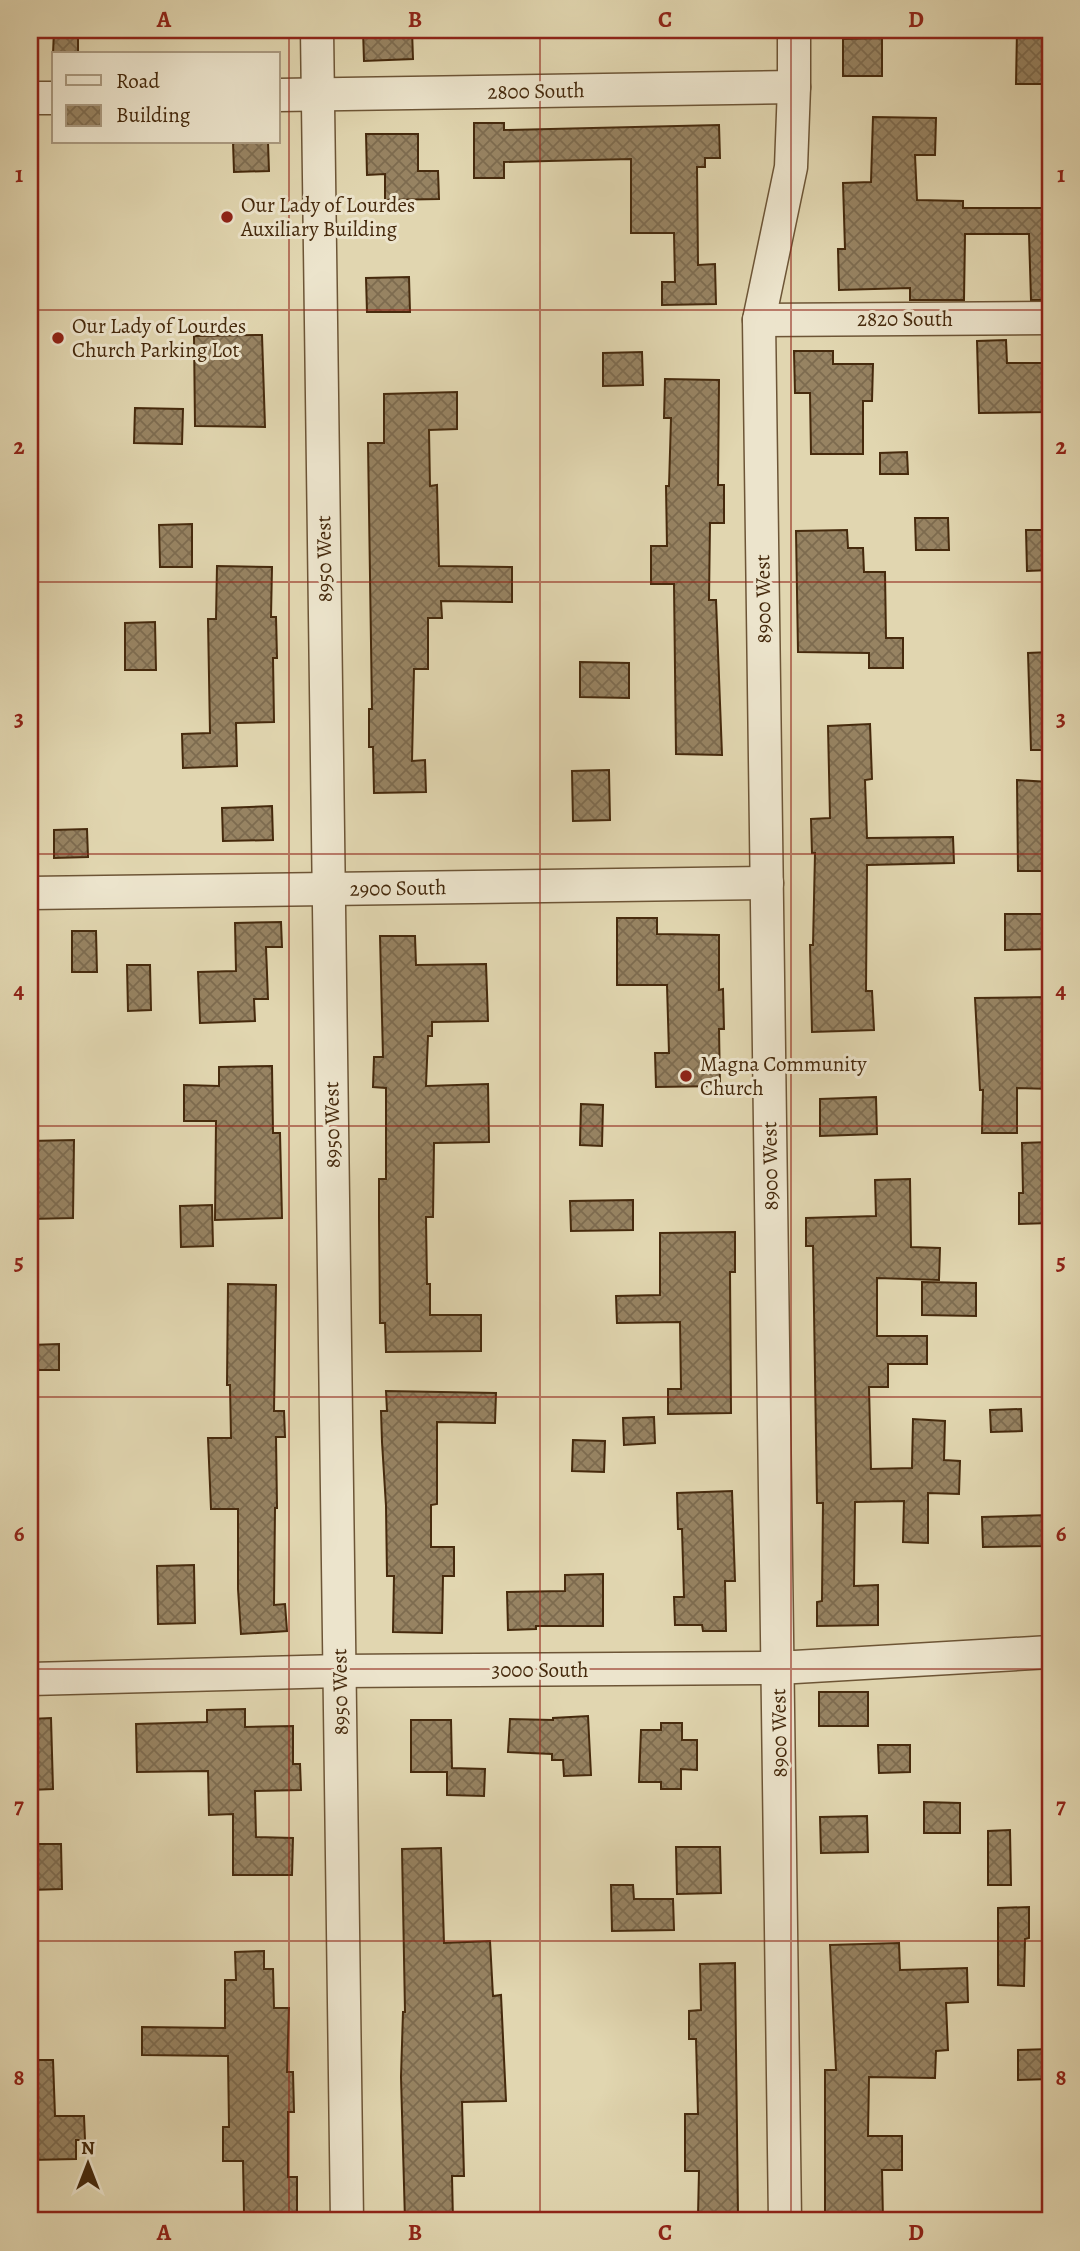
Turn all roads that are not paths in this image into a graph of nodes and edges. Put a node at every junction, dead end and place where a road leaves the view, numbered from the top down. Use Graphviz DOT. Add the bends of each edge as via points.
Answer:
graph roads {
  1 [pos="317,30"];
  2 [pos="793,30"];
  3 [pos="794,87"];
  4 [pos="318,94"];
  5 [pos="280,95"];
  6 [pos="30,98"];
  7 [pos="52,98"];
  8 [pos="1050,318"];
  9 [pos="759,320"];
  10 [pos="767,883"];
  11 [pos="329,889"];
  12 [pos="30,893"];
  13 [pos="1050,1652"];
  14 [pos="778,1668"];
  15 [pos="340,1671"];
  16 [pos="30,1679"];
  17 [pos="347,2221"];
  18 [pos="785,2221"];
  1 -- 4 [label="street, 8950 West"];
  2 -- 3 [label="street, 8900 West"];
  3 -- 4 [label="street, 2800 South"];
  3 -- 9 [label="street, 8900 West" via="791,167"];
  4 -- 5 [label="street, 2800 South"];
  4 -- 11 [label="street, 8950 West"];
  6 -- 7 [label="street"];
  8 -- 9 [label="street, 2820 South"];
  9 -- 10 [label="street, 8900 West"];
  10 -- 11 [label="street, 2900 South"];
  10 -- 14 [label="street, 8900 West"];
  11 -- 12 [label="street, 2900 South"];
  11 -- 15 [label="street, 8950 West"];
  13 -- 14 [label="street, 3000 South"];
  14 -- 15 [label="street, 3000 South"];
  14 -- 18 [label="street, 8900 West"];
  15 -- 16 [label="street, 3000 South"];
  15 -- 17 [label="street, 8950 West"];
}
